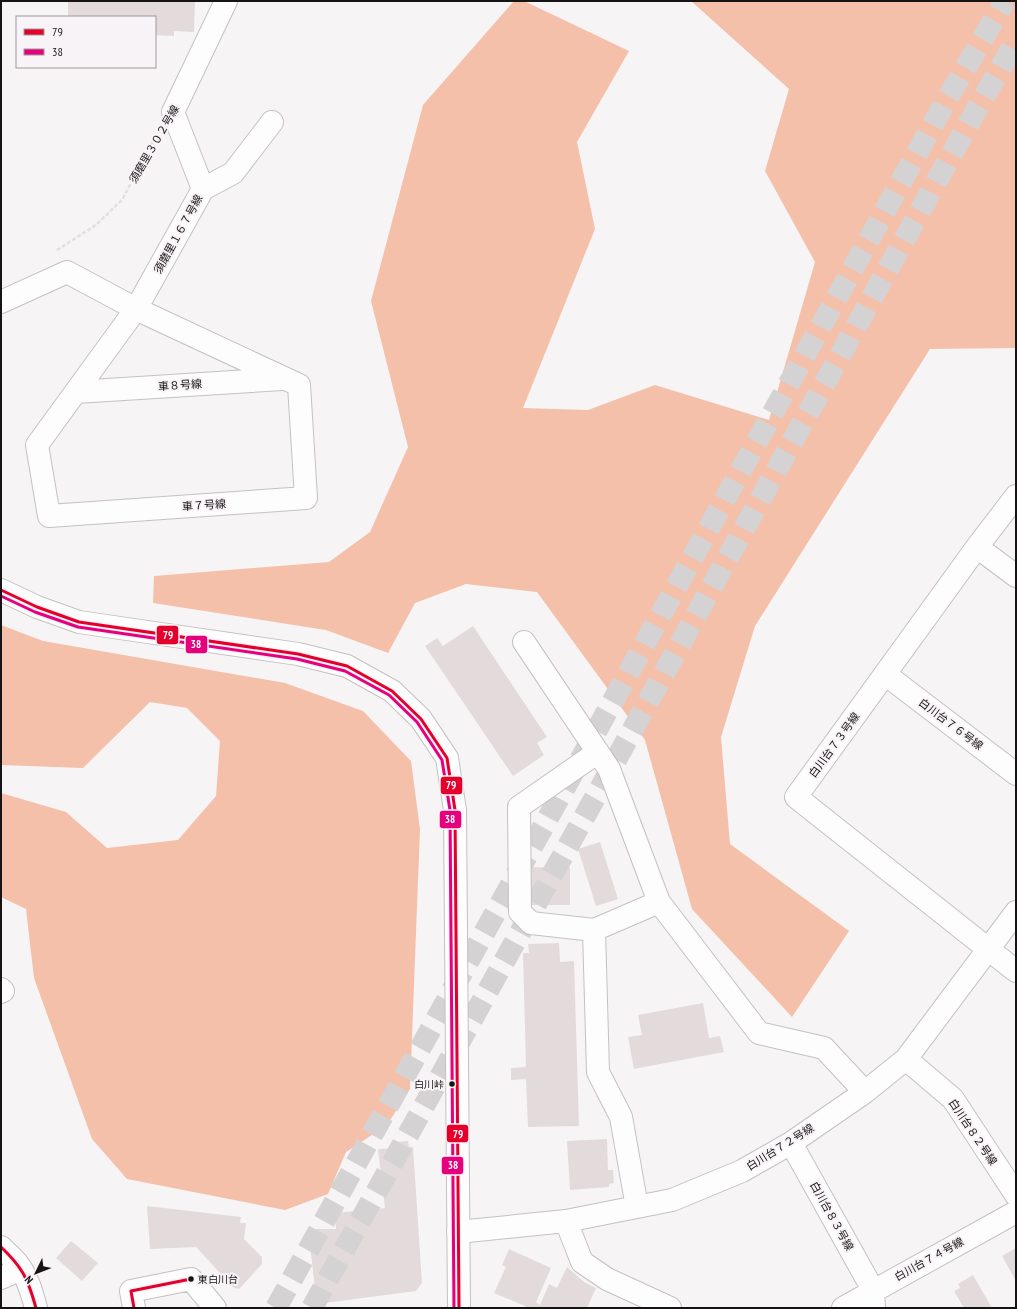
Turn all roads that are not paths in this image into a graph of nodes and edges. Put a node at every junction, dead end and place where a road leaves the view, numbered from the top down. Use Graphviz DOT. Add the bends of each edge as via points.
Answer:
graph roads {
  1 [pos="226,1"];
  2 [pos="173,112"];
  3 [pos="272,122"];
  4 [pos="203,189"];
  5 [pos="1,302"];
  6 [pos="136,309"];
  7 [pos="285,379"];
  8 [pos="76,392"];
  9 [pos="1016,496"];
  10 [pos="978,547"];
  11 [pos="1016,576"];
  12 [pos="1,590"];
  13 [pos="524,642"];
  14 [pos="885,674"];
  15 [pos="598,752"];
  16 [pos="1016,774"];
  17 [pos="659,902"];
  18 [pos="1016,912"];
  19 [pos="594,930"];
  20 [pos="988,950"];
  21 [pos="1016,971"];
  22 [pos="1,989"];
  23 [pos="1,992"];
  24 [pos="906,1059"];
  25 [pos="865,1092"];
  26 [pos="791,1143"];
  27 [pos="1016,1195"];
  28 [pos="637,1207"];
  29 [pos="1016,1212"];
  30 [pos="566,1221"];
  31 [pos="458,1232"];
  32 [pos="1,1247"];
  33 [pos="21,1270"];
  34 [pos="1,1278"];
  35 [pos="873,1299"];
  36 [pos="36,1308"];
  37 [pos="134,1308"];
  38 [pos="215,1308"];
  39 [pos="459,1308"];
  40 [pos="670,1308"];
  41 [pos="843,1308"];
  1 -- 2 [label="street, 須磨里３０２号線"];
  2 -- 4 [label="street, 須磨里１６７号線"];
  3 -- 4 [label="street" via="233,173"];
  4 -- 6 [label="street, 須磨里１６７号線"];
  5 -- 6 [label="street, 車７号線" via="67,272"];
  6 -- 7 [label="street, 車７号線"];
  6 -- 8 [label="street, 車７号線"];
  7 -- 8 [label="street, 車８号線"];
  7 -- 8 [label="street, 車７号線" via="299,385 306,498 49,516 37,445"];
  9 -- 10 [label="street, 白川台７３号線"];
  10 -- 11 [label="street"];
  10 -- 14 [label="street, 白川台７３号線"];
  12 -- 31 [label="street" via="37,607 79,622 298,654 347,666 392,691 421,719 447,758 455,810"];
  13 -- 15 [label="street"];
  14 -- 16 [label="street, 白川台７６号線"];
  14 -- 20 [label="street, 白川台７３号線" via="796,797"];
  15 -- 17 [label="street" via="609,769"];
  15 -- 19 [label="street" via="519,806 520,912 531,923"];
  17 -- 19 [label="street"];
  17 -- 25 [label="street" via="759,1033 824,1048"];
  18 -- 20 [label="street, 白川台７２号線"];
  19 -- 28 [label="street" via="598,1072 621,1117"];
  20 -- 21 [label="street"];
  20 -- 24 [label="street, 白川台７２号線"];
  22 -- 23 [label="street"];
  24 -- 25 [label="street, 白川台７２号線"];
  24 -- 27 [label="street, 白川台８２号線" via="953,1099"];
  25 -- 26 [label="street, 白川台７２号線"];
  26 -- 28 [label="street, 白川台７２号線" via="742,1171 672,1200"];
  26 -- 35 [label="street, 白川台８３号線"];
  28 -- 30 [label="street, 白川台７２号線"];
  29 -- 35 [label="street, 白川台７４号線"];
  30 -- 31 [label="street, 白川台７２号線"];
  30 -- 40 [label="street" via="582,1262 607,1279"];
  31 -- 39 [label="street"];
  32 -- 33 [label="street"];
  33 -- 34 [label="street"];
  33 -- 36 [label="street"];
  35 -- 41 [label="street, 白川台７４号線"];
  37 -- 38 [label="street" via="131,1291 191,1280"];
}
